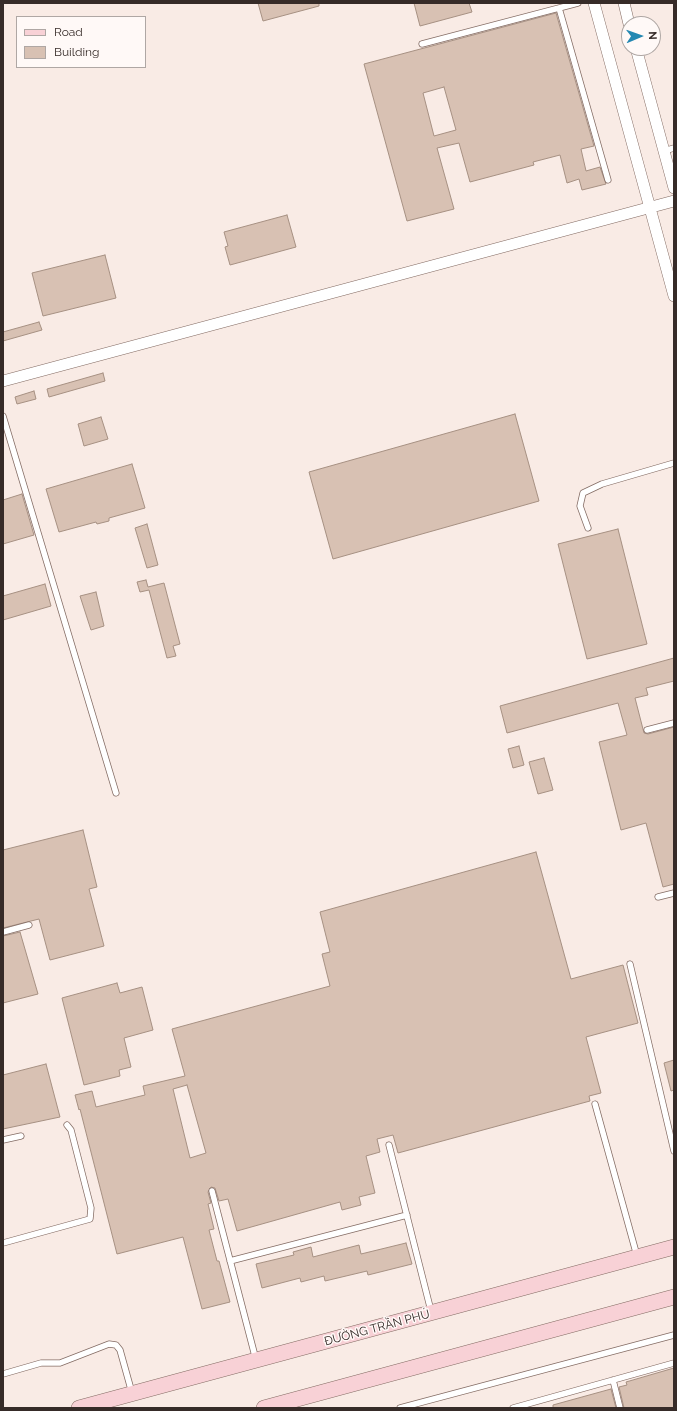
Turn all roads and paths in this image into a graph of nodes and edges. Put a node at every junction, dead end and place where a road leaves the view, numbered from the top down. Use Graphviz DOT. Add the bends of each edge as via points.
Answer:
graph roads {
  1 [pos="578,3"];
  2 [pos="594,3"];
  3 [pos="624,3"];
  4 [pos="559,8"];
  5 [pos="628,16"];
  6 [pos="422,44"];
  7 [pos="639,56"];
  8 [pos="669,150"];
  9 [pos="608,180"];
  10 [pos="674,188"];
  11 [pos="674,201"];
  12 [pos="650,208"];
  13 [pos="674,296"];
  14 [pos="3,381"];
  15 [pos="3,416"];
  16 [pos="674,463"];
  17 [pos="588,528"];
  18 [pos="674,723"];
  19 [pos="647,730"];
  20 [pos="116,793"];
  21 [pos="674,893"];
  22 [pos="658,897"];
  23 [pos="29,925"];
  24 [pos="3,932"];
  25 [pos="630,964"];
  26 [pos="595,1104"];
  27 [pos="67,1125"];
  28 [pos="21,1136"];
  29 [pos="3,1140"];
  30 [pos="389,1145"];
  31 [pos="674,1151"];
  32 [pos="212,1191"];
  33 [pos="406,1215"];
  34 [pos="3,1243"];
  35 [pos="674,1247"];
  36 [pos="637,1257"];
  37 [pos="230,1261"];
  38 [pos="674,1297"];
  39 [pos="432,1313"];
  40 [pos="674,1335"];
  41 [pos="256,1360"];
  42 [pos="674,1363"];
  43 [pos="3,1374"];
  44 [pos="613,1380"];
  45 [pos="132,1394"];
  46 [pos="102,1405"];
  47 [pos="79,1408"];
  48 [pos="264,1408"];
  49 [pos="400,1408"];
  50 [pos="513,1408"];
  51 [pos="620,1408"];
  1 -- 4 [label="lane"];
  2 -- 12 [label="street"];
  3 -- 5 [label="street"];
  4 -- 6 [label="lane"];
  4 -- 9 [label="lane"];
  7 -- 8 [label="street"];
  8 -- 10 [label="street"];
  11 -- 12 [label="street"];
  12 -- 13 [label="street"];
  12 -- 14 [label="street"];
  15 -- 20 [label="lane"];
  16 -- 17 [label="lane" via="602,484 584,493 580,506"];
  18 -- 19 [label="lane"];
  21 -- 22 [label="lane"];
  23 -- 24 [label="lane"];
  25 -- 31 [label="lane"];
  26 -- 36 [label="lane"];
  27 -- 34 [label="lane" via="71,1130 91,1208 90,1219"];
  28 -- 29 [label="lane"];
  30 -- 33 [label="lane"];
  32 -- 37 [label="lane"];
  33 -- 37 [label="lane"];
  33 -- 39 [label="lane"];
  35 -- 36 [label="main road, ĐƯỜNG TRẦN PHÚ"];
  36 -- 39 [label="main road, ĐƯỜNG TRẦN PHÚ"];
  37 -- 41 [label="lane"];
  38 -- 48 [label="main road"];
  39 -- 41 [label="main road, ĐƯỜNG TRẦN PHÚ"];
  40 -- 49 [label="lane"];
  41 -- 45 [label="main road, ĐƯỜNG TRẦN PHÚ"];
  42 -- 44 [label="lane"];
  43 -- 45 [label="lane" via="41,1363 60,1363 109,1344 116,1345 120,1350"];
  44 -- 50 [label="lane"];
  44 -- 51 [label="lane"];
  45 -- 46 [label="main road, ĐƯỜNG TRẦN PHÚ"];
  46 -- 47 [label="main road, ĐƯỜNG TRẦN PHÚ"];
}
